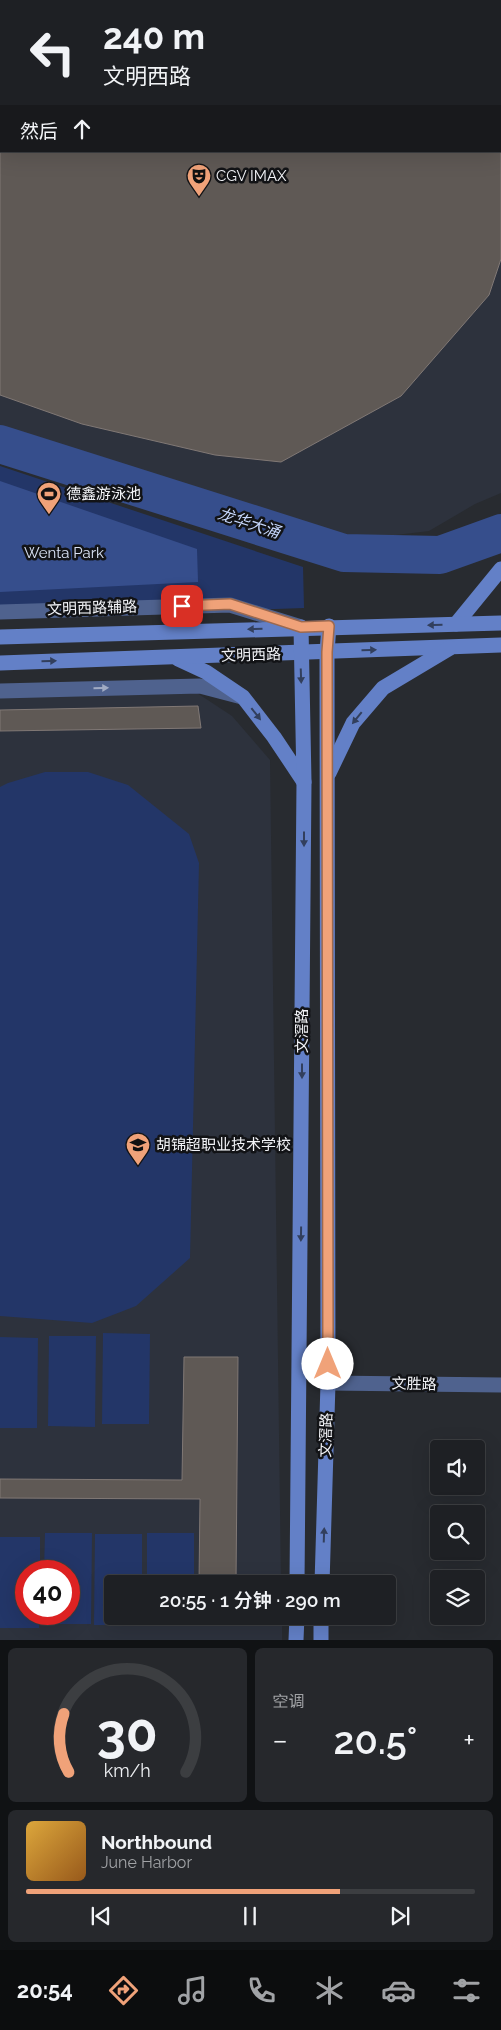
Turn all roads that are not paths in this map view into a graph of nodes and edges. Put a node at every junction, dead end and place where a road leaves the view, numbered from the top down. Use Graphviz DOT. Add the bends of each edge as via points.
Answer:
graph roads {
  1 [pos="501,569"];
  2 [pos="0,612"];
  3 [pos="501,623"];
  4 [pos="456,624"];
  5 [pos="329,626"];
  6 [pos="301,627"];
  7 [pos="0,637"];
  8 [pos="501,645"];
  9 [pos="451,647"];
  10 [pos="327,652"];
  11 [pos="300,653"];
  12 [pos="175,657"];
  13 [pos="0,663"];
  14 [pos="0,690"];
  15 [pos="243,697"];
  16 [pos="327,777"];
  17 [pos="304,782"];
  18 [pos="328,1383"];
  19 [pos="501,1385"];
  20 [pos="297,1575"];
  21 [pos="322,1575"];
  22 [pos="297,1625"];
  23 [pos="322,1625"];
  24 [pos="296,1640"];
  25 [pos="321,1640"];
  1 -- 4 [label="street"];
  2 -- 6 [label="street, 文明西路辅路" via="230,604"];
  3 -- 4 [label="street, 文明西路"];
  4 -- 5 [label="street, 文明西路, one-way"];
  5 -- 6 [label="street, 文明西路"];
  5 -- 10 [label="street, 文滘路"];
  6 -- 7 [label="street, 文明西路, one-way"];
  6 -- 11 [label="street, 文滘路"];
  8 -- 9 [label="street, 文明西路"];
  10 -- 9 [label="street, 文明西路, one-way"];
  9 -- 16 [label="street, one-way" via="383,688 353,723"];
  10 -- 11 [label="street, 文明西路"];
  10 -- 16 [label="street, 文滘路"];
  11 -- 12 [label="street, 文明西路"];
  11 -- 17 [label="street, 文滘路, one-way"];
  13 -- 12 [label="street, 文明西路, one-way"];
  12 -- 15 [label="street" via="206,672"];
  14 -- 15 [label="street, one-way" via="200,686"];
  15 -- 17 [label="street, one-way"];
  16 -- 18 [label="street, 文滘路"];
  17 -- 20 [label="street, 文滘路, one-way"];
  18 -- 19 [label="street, 文胜路"];
  21 -- 18 [label="street, 文滘路, one-way"];
  22 -- 24 [label="street"];
  23 -- 25 [label="street"];
}
